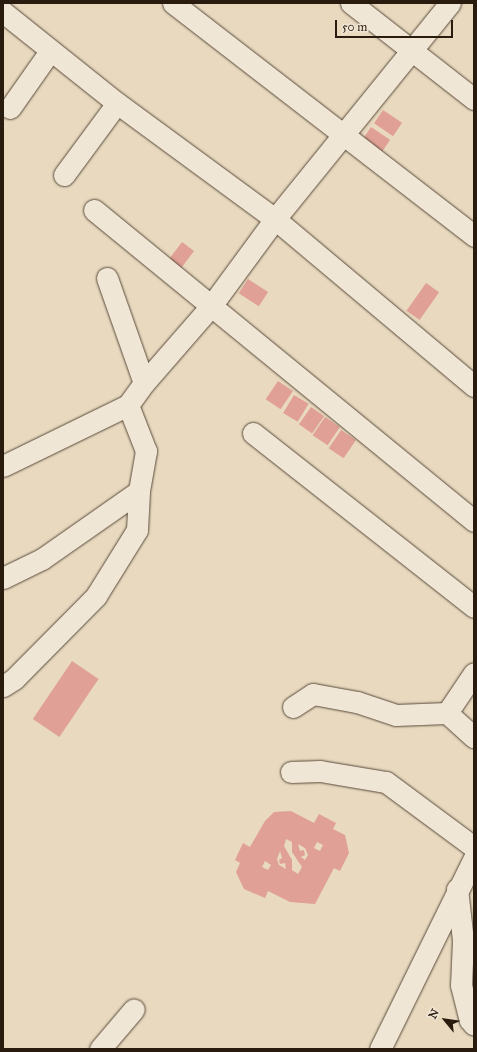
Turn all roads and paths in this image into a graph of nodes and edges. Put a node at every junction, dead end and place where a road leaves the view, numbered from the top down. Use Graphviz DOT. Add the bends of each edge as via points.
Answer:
graph roads {
  1 [pos="173,3"];
  2 [pos="351,3"];
  3 [pos="450,3"];
  4 [pos="3,12"];
  5 [pos="50,51"];
  6 [pos="413,51"];
  7 [pos="474,99"];
  8 [pos="117,103"];
  9 [pos="10,108"];
  10 [pos="344,134"];
  11 [pos="64,175"];
  12 [pos="94,210"];
  13 [pos="275,219"];
  14 [pos="474,236"];
  15 [pos="107,278"];
  16 [pos="211,306"];
  17 [pos="144,383"];
  18 [pos="474,386"];
  19 [pos="128,405"];
  20 [pos="253,433"];
  21 [pos="3,466"];
  22 [pos="139,491"];
  23 [pos="474,521"];
  24 [pos="3,578"];
  25 [pos="474,607"];
  26 [pos="474,674"];
  27 [pos="3,686"];
  28 [pos="292,707"];
  29 [pos="447,713"];
  30 [pos="474,737"];
  31 [pos="291,772"];
  32 [pos="473,859"];
  33 [pos="457,889"];
  34 [pos="134,1009"];
  35 [pos="474,1025"];
  36 [pos="100,1049"];
  37 [pos="380,1049"];
  1 -- 10 [label="street"];
  2 -- 6 [label="street"];
  3 -- 6 [label="street"];
  4 -- 5 [label="street"];
  5 -- 8 [label="street"];
  5 -- 9 [label="street"];
  6 -- 7 [label="street"];
  6 -- 10 [label="street"];
  8 -- 11 [label="street"];
  8 -- 13 [label="street"];
  10 -- 13 [label="street"];
  10 -- 14 [label="street"];
  12 -- 16 [label="street"];
  13 -- 16 [label="street"];
  13 -- 18 [label="street"];
  15 -- 17 [label="street"];
  16 -- 17 [label="street"];
  16 -- 23 [label="street"];
  17 -- 19 [label="street"];
  19 -- 21 [label="street"];
  19 -- 22 [label="street" via="146,451"];
  20 -- 25 [label="street"];
  22 -- 24 [label="street" via="42,559"];
  22 -- 27 [label="street" via="137,530 96,596 14,679"];
  26 -- 29 [label="street"];
  28 -- 29 [label="street" via="313,694 357,702 396,715"];
  29 -- 30 [label="street"];
  31 -- 32 [label="street" via="320,771 386,782"];
  32 -- 33 [label="street"];
  33 -- 35 [label="street" via="463,940 461,985 470,1020"];
  33 -- 37 [label="street"];
  34 -- 36 [label="street"];
}
